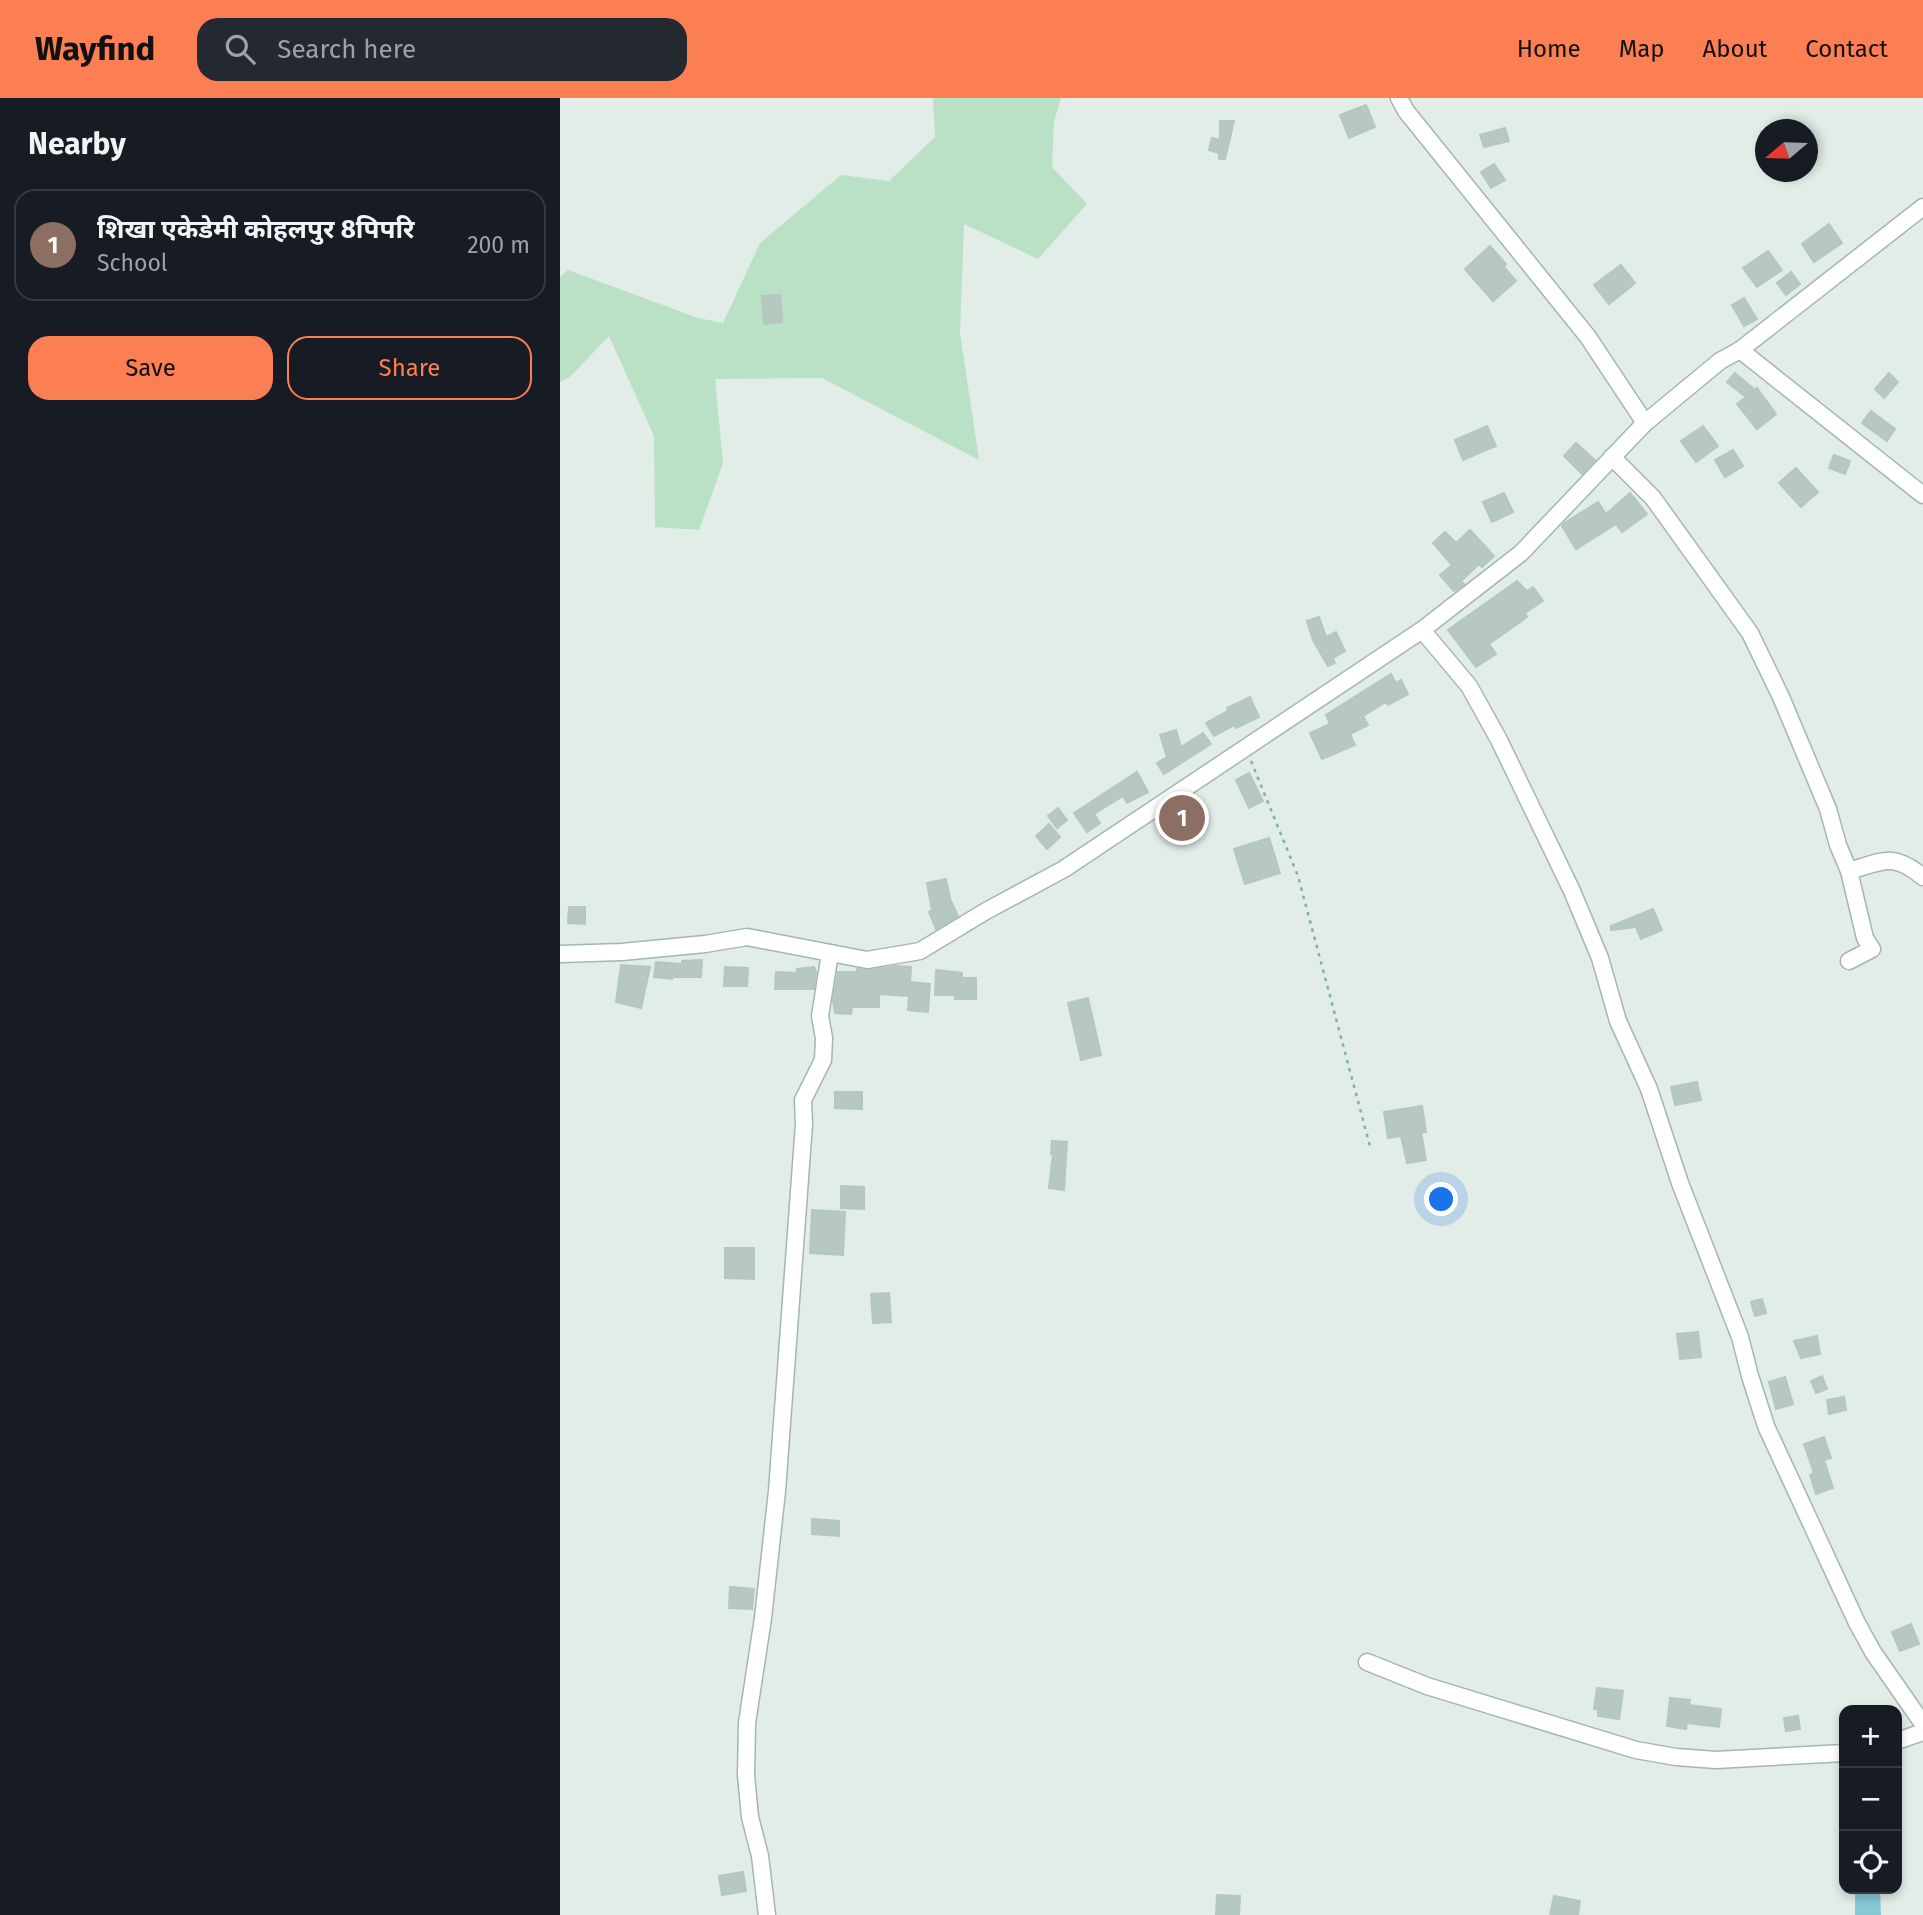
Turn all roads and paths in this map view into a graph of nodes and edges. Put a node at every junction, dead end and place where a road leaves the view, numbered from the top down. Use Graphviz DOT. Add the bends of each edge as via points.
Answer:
graph roads {
  1 [pos="1399,98"];
  2 [pos="1923,207"];
  3 [pos="1740,350"];
  4 [pos="1644,423"];
  5 [pos="1612,457"];
  6 [pos="1923,495"];
  7 [pos="1422,630"];
  8 [pos="1246,748"];
  9 [pos="1849,871"];
  10 [pos="1923,877"];
  11 [pos="830,953"];
  12 [pos="560,954"];
  13 [pos="1849,961"];
  14 [pos="1371,1150"];
  15 [pos="1367,1662"];
  16 [pos="1923,1724"];
  17 [pos="1923,1732"];
  18 [pos="1902,1739"];
  19 [pos="1839,1753"];
  20 [pos="768,1915"];
  1 -- 4 [label="street" via="1588,337"];
  2 -- 3 [label="street"];
  3 -- 4 [label="street"];
  3 -- 6 [label="street"];
  4 -- 5 [label="street"];
  5 -- 7 [label="street" via="1521,553"];
  5 -- 9 [label="street" via="1653,498 1750,633 1828,809"];
  7 -- 8 [label="street"];
  7 -- 16 [label="street" via="1469,686 1572,891 1740,1337 1766,1426 1857,1623"];
  8 -- 11 [label="street" via="1064,869 920,951 867,960"];
  8 -- 14 [label="path" via="1298,876"];
  9 -- 10 [label="street" via="1891,858"];
  9 -- 13 [label="street" via="1865,938 1872,949"];
  11 -- 12 [label="street" via="747,937 622,952"];
  11 -- 20 [label="street" via="820,1016 823,1060 803,1100 777,1491 747,1723 750,1817"];
  15 -- 19 [label="street" via="1427,1686 1636,1750 1716,1760"];
  17 -- 18 [label="street"];
}
